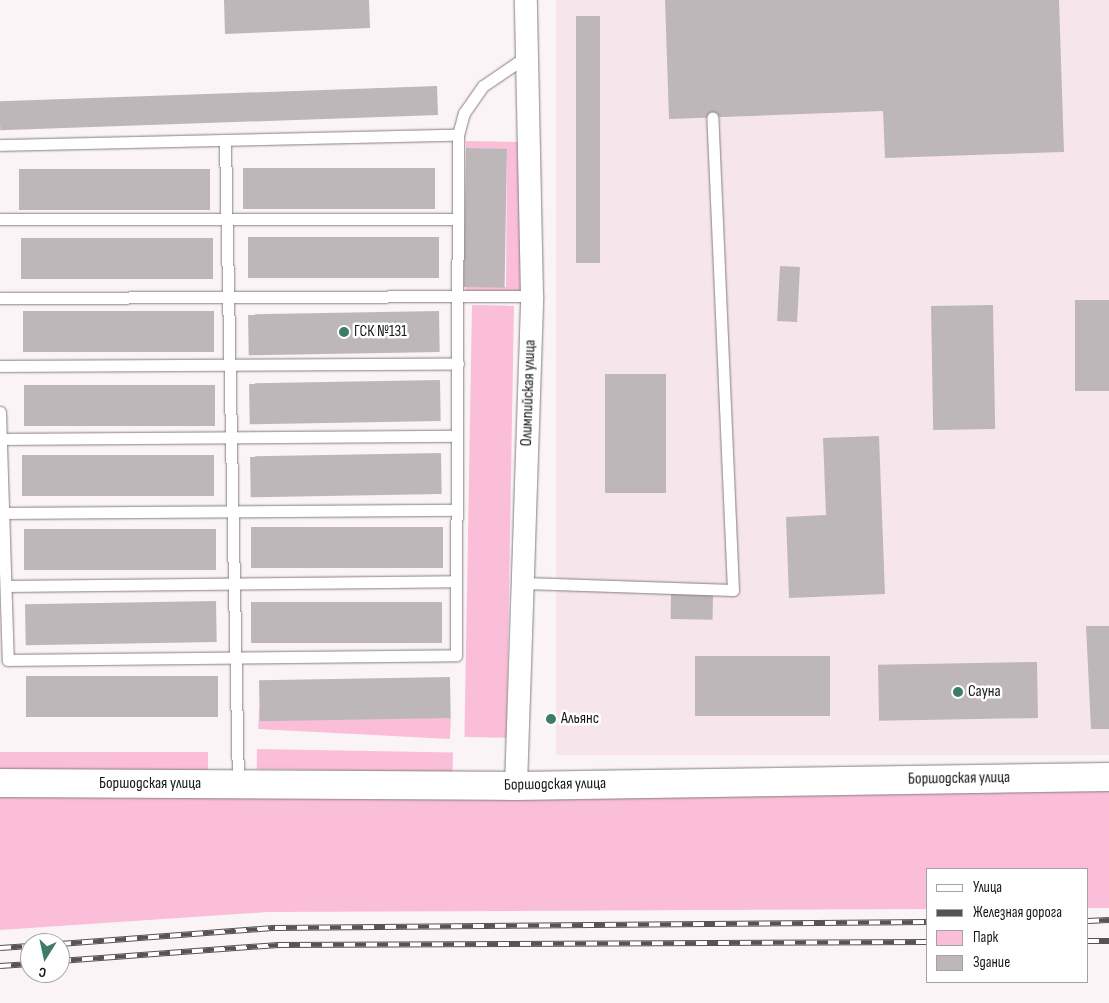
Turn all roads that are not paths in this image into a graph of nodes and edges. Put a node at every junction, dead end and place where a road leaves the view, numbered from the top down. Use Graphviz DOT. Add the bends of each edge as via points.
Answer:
graph roads {
  1 [pos="526,0"];
  2 [pos="526,56"];
  3 [pos="712,117"];
  4 [pos="458,135"];
  5 [pos="225,141"];
  6 [pos="0,145"];
  7 [pos="0,219"];
  8 [pos="226,219"];
  9 [pos="458,219"];
  10 [pos="228,296"];
  11 [pos="458,296"];
  12 [pos="532,296"];
  13 [pos="0,298"];
  14 [pos="458,364"];
  15 [pos="230,365"];
  16 [pos="0,366"];
  17 [pos="0,412"];
  18 [pos="457,436"];
  19 [pos="231,438"];
  20 [pos="1,439"];
  21 [pos="457,510"];
  22 [pos="233,512"];
  23 [pos="3,513"];
  24 [pos="456,581"];
  25 [pos="234,583"];
  26 [pos="524,583"];
  27 [pos="6,586"];
  28 [pos="236,657"];
  29 [pos="1109,776"];
  30 [pos="0,783"];
  31 [pos="238,784"];
  32 [pos="516,786"];
  1 -- 2 [label="street, Олимпийская улица"];
  2 -- 4 [label="lane" via="483,86 464,113"];
  2 -- 12 [label="street, Олимпийская улица"];
  3 -- 26 [label="lane" via="733,590"];
  4 -- 5 [label="lane"];
  4 -- 9 [label="lane"];
  5 -- 6 [label="lane"];
  5 -- 8 [label="lane"];
  7 -- 8 [label="lane"];
  8 -- 9 [label="lane"];
  8 -- 10 [label="lane"];
  9 -- 11 [label="lane"];
  10 -- 11 [label="lane"];
  10 -- 13 [label="lane"];
  10 -- 15 [label="lane"];
  11 -- 12 [label="lane"];
  11 -- 14 [label="lane"];
  12 -- 26 [label="street, Олимпийская улица"];
  14 -- 15 [label="lane"];
  14 -- 18 [label="lane"];
  15 -- 16 [label="lane"];
  15 -- 19 [label="lane"];
  17 -- 20 [label="lane"];
  18 -- 19 [label="lane"];
  18 -- 21 [label="lane"];
  19 -- 20 [label="lane"];
  19 -- 22 [label="lane"];
  20 -- 23 [label="lane"];
  21 -- 22 [label="lane"];
  21 -- 24 [label="lane"];
  22 -- 23 [label="lane"];
  22 -- 25 [label="lane"];
  23 -- 27 [label="lane"];
  24 -- 25 [label="lane"];
  24 -- 28 [label="lane" via="456,655"];
  25 -- 27 [label="lane"];
  25 -- 28 [label="lane"];
  26 -- 32 [label="street, Олимпийская улица"];
  27 -- 28 [label="lane" via="8,660"];
  28 -- 31 [label="lane"];
  29 -- 32 [label="street, Боршодская улица"];
  30 -- 31 [label="street, Боршодская улица"];
  31 -- 32 [label="street, Боршодская улица"];
}
